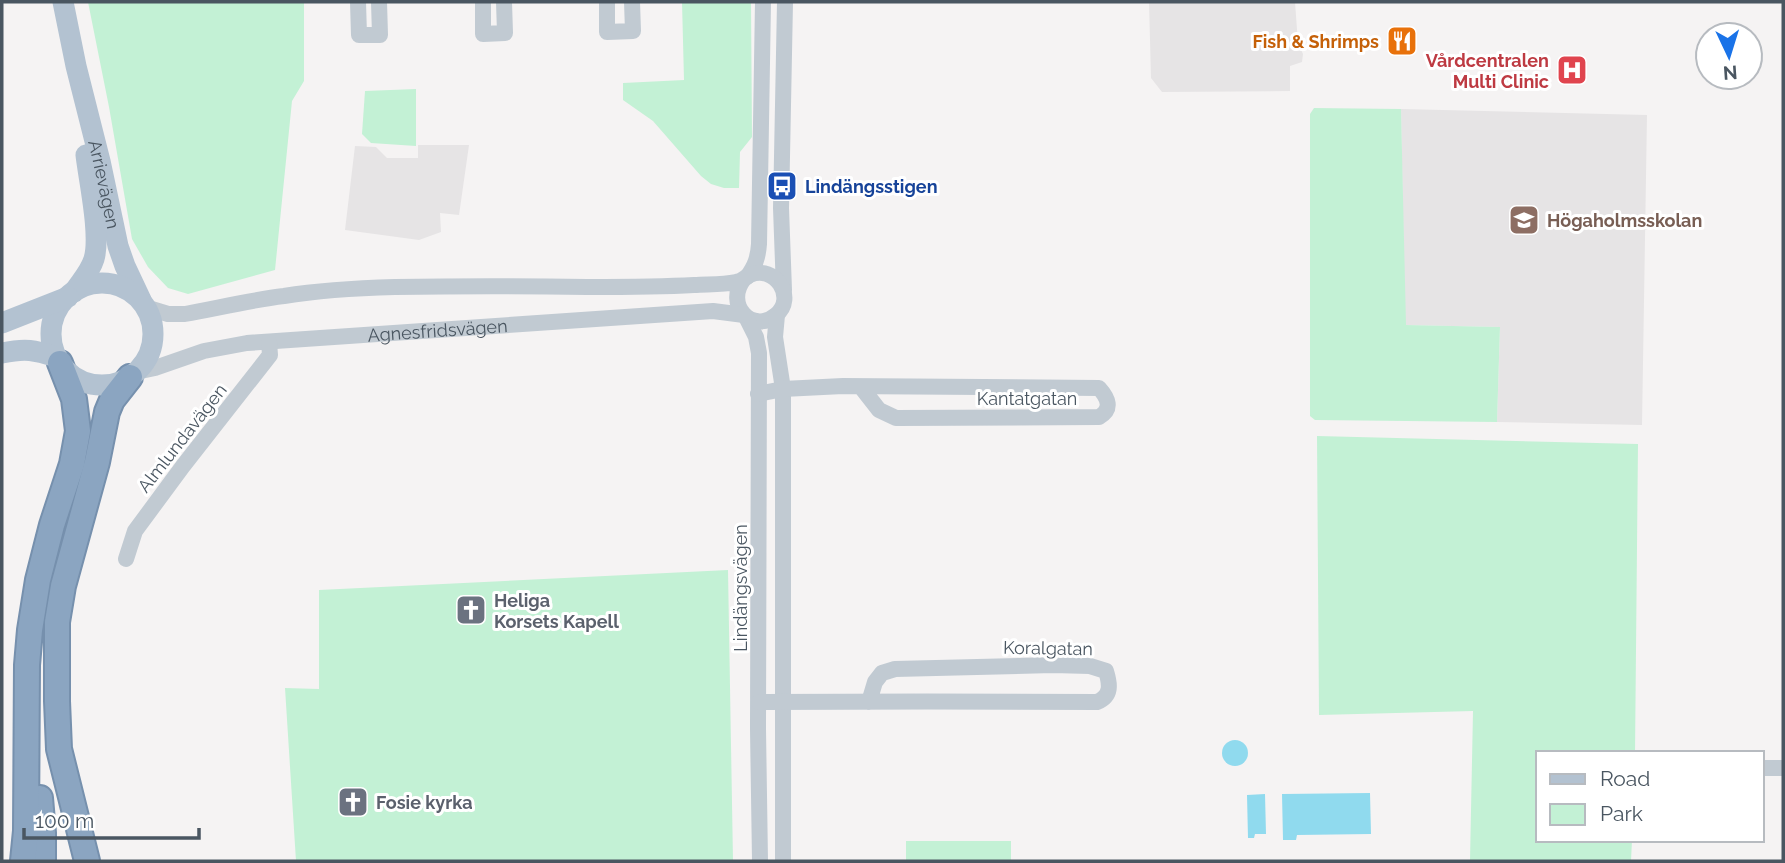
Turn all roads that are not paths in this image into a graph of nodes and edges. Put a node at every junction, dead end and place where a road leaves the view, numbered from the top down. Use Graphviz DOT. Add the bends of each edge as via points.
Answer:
graph roads {
  1 [pos="64,2"];
  2 [pos="358,2"];
  3 [pos="379,2"];
  4 [pos="483,2"];
  5 [pos="504,2"];
  6 [pos="607,2"];
  7 [pos="632,2"];
  8 [pos="763,2"];
  9 [pos="785,2"];
  10 [pos="76,65"];
  11 [pos="745,278"];
  12 [pos="784,292"];
  13 [pos="71,295"];
  14 [pos="143,304"];
  15 [pos="776,315"];
  16 [pos="745,316"];
  17 [pos="2,323"];
  18 [pos="269,342"];
  19 [pos="2,353"];
  20 [pos="59,360"];
  21 [pos="133,374"];
  22 [pos="861,387"];
  23 [pos="783,390"];
  24 [pos="758,394"];
  25 [pos="125,559"];
  26 [pos="27,665"];
  27 [pos="759,702"];
  28 [pos="784,702"];
  29 [pos="869,702"];
  30 [pos="59,749"];
  31 [pos="1764,768"];
  32 [pos="1783,768"];
  33 [pos="23,861"];
  34 [pos="43,861"];
  35 [pos="70,861"];
  36 [pos="87,861"];
  37 [pos="760,861"];
  38 [pos="782,861"];
  1 -- 10 [label="main road, Arrievägen"];
  2 -- 3 [label="street" via="359,35 380,35"];
  4 -- 5 [label="street" via="483,34 505,33"];
  6 -- 7 [label="street" via="607,32 632,32"];
  8 -- 11 [label="street, Lindängsvägen" via="759,244 754,268"];
  9 -- 12 [label="street"];
  10 -- 13 [label="main road, Arrievägen" via="96,253"];
  10 -- 14 [label="main road, Arrievägen" via="120,256"];
  11 -- 12 [label="street" via="767,274"];
  11 -- 14 [label="street" via="725,284 631,287 346,289 185,314 168,314"];
  11 -- 16 [label="street, Lindängsvägen" via="736,300"];
  12 -- 15 [label="street"];
  13 -- 14 [label="main road" via="89,285 114,285"];
  13 -- 17 [label="main road"];
  13 -- 20 [label="main road" via="52,325"];
  14 -- 21 [label="main road" via="153,327 153,341"];
  15 -- 16 [label="street" via="762,321"];
  15 -- 23 [label="street"];
  16 -- 18 [label="street, Agnesfridsvägen" via="691,312"];
  16 -- 24 [label="street, Lindängsvägen" via="759,345"];
  18 -- 21 [label="street, Agnesfridsvägen" via="204,351"];
  18 -- 25 [label="street, Almlundavägen" via="270,355 135,531"];
  19 -- 20 [label="main road" via="32,350"];
  20 -- 21 [label="main road" via="76,377 96,384 110,384"];
  20 -- 26 [label="highway" via="74,399 77,440 38,580"];
  21 -- 30 [label="highway" via="107,412 63,586 56,657"];
  22 -- 22 [label="street, Kantatgatan" via="1099,388 1108,398 1108,408 1099,417 895,418 879,410"];
  22 -- 23 [label="street, Kantatgatan"];
  23 -- 24 [label="street, Kantatgatan"];
  23 -- 28 [label="street"];
  24 -- 27 [label="street, Lindängsvägen"];
  26 -- 33 [label="highway"];
  26 -- 34 [label="highway"];
  27 -- 28 [label="street, Koralgatan"];
  27 -- 37 [label="street, Lindängsvägen"];
  28 -- 29 [label="street, Koralgatan"];
  28 -- 38 [label="street"];
  29 -- 29 [label="street, Koralgatan" via="1097,702 1106,696 1110,682 1105,671 1090,666 895,669 882,673"];
  30 -- 35 [label="highway"];
  30 -- 36 [label="highway"];
  31 -- 32 [label="street"];
}
